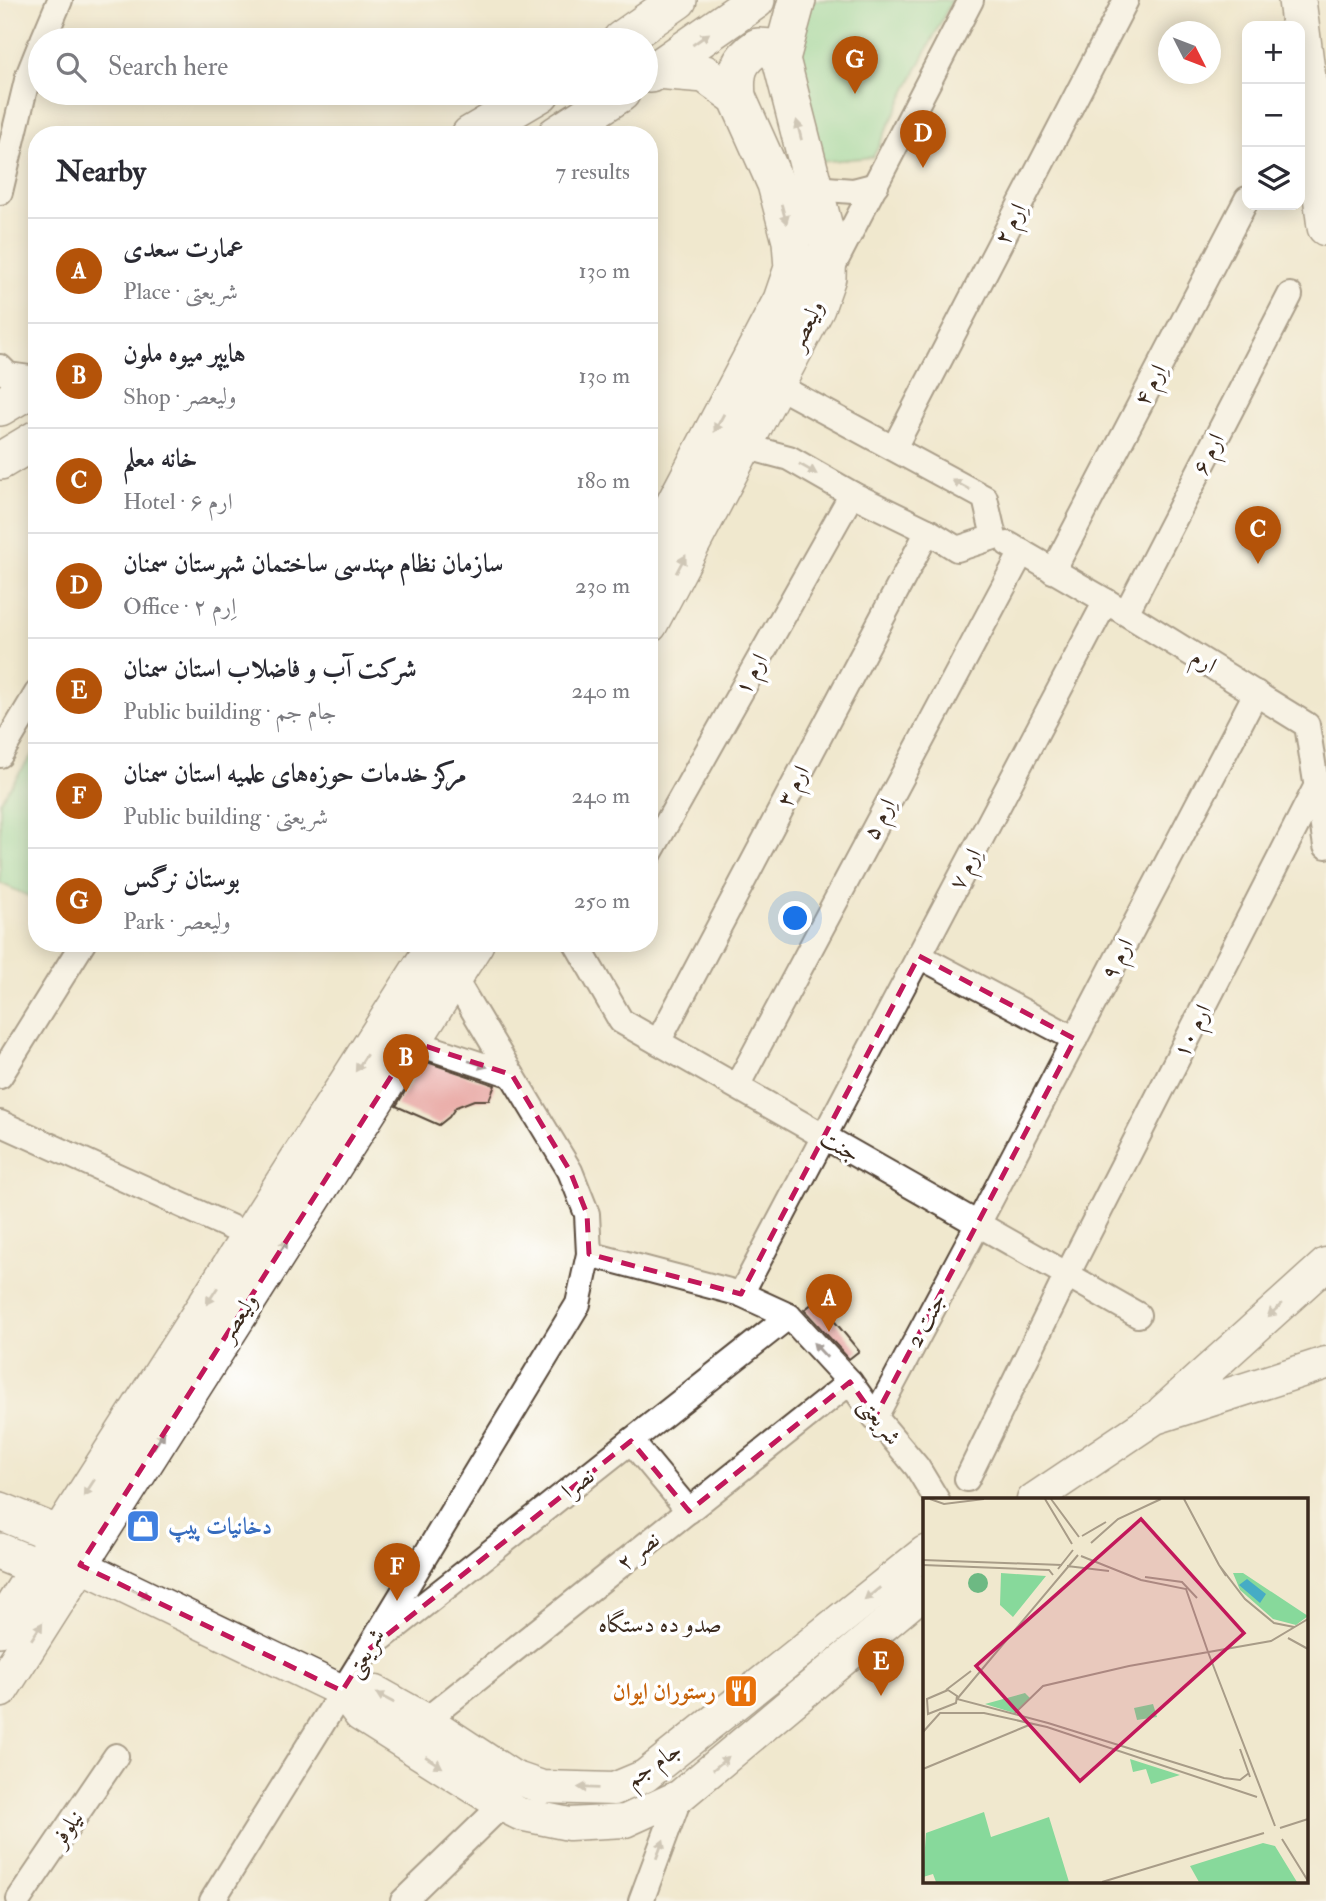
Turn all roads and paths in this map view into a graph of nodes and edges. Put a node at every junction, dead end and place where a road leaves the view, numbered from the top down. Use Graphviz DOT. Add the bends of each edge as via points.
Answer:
graph roads {
  1 [pos="60,0"];
  2 [pos="652,0"];
  3 [pos="678,0"];
  4 [pos="756,0"];
  5 [pos="797,0"];
  6 [pos="971,0"];
  7 [pos="1126,0"];
  8 [pos="1297,0"];
  9 [pos="48,28"];
  10 [pos="632,28"];
  11 [pos="639,28"];
  12 [pos="781,59"];
  13 [pos="658,68"];
  14 [pos="658,73"];
  15 [pos="28,76"];
  16 [pos="737,97"];
  17 [pos="521,105"];
  18 [pos="605,105"];
  19 [pos="485,126"];
  20 [pos="577,126"];
  21 [pos="876,185"];
  22 [pos="814,188"];
  23 [pos="0,192"];
  24 [pos="1242,209"];
  25 [pos="1326,227"];
  26 [pos="827,277"];
  27 [pos="1290,295"];
  28 [pos="0,367"];
  29 [pos="28,378"];
  30 [pos="776,385"];
  31 [pos="28,391"];
  32 [pos="0,407"];
  33 [pos="28,444"];
  34 [pos="744,446"];
  35 [pos="894,448"];
  36 [pos="0,461"];
  37 [pos="852,494"];
  38 [pos="928,531"];
  39 [pos="658,536"];
  40 [pos="994,537"];
  41 [pos="1022,552"];
  42 [pos="1053,570"];
  43 [pos="658,607"];
  44 [pos="1116,607"];
  45 [pos="1256,693"];
  46 [pos="28,708"];
  47 [pos="0,755"];
  48 [pos="1316,787"];
  49 [pos="658,839"];
  50 [pos="1326,846"];
  51 [pos="77,952"];
  52 [pos="457,952"];
  53 [pos="589,952"];
  54 [pos="919,957"];
  55 [pos="439,961"];
  56 [pos="399,1034"];
  57 [pos="1075,1039"];
  58 [pos="658,1042"];
  59 [pos="512,1075"];
  60 [pos="0,1076"];
  61 [pos="737,1087"];
  62 [pos="0,1123"];
  63 [pos="824,1136"];
  64 [pos="978,1224"];
  65 [pos="250,1236"];
  66 [pos="589,1254"];
  67 [pos="1326,1265"];
  68 [pos="1067,1275"];
  69 [pos="741,1294"];
  70 [pos="1138,1315"];
  71 [pos="789,1316"];
  72 [pos="1323,1366"];
  73 [pos="850,1382"];
  74 [pos="875,1417"];
  75 [pos="1155,1418"];
  76 [pos="631,1441"];
  77 [pos="967,1479"];
  78 [pos="936,1498"];
  79 [pos="1036,1498"];
  80 [pos="0,1511"];
  81 [pos="689,1511"];
  82 [pos="59,1535"];
  83 [pos="0,1552"];
  84 [pos="923,1554"];
  85 [pos="79,1565"];
  86 [pos="38,1568"];
  87 [pos="923,1593"];
  88 [pos="0,1628"];
  89 [pos="368,1650"];
  90 [pos="0,1689"];
  91 [pos="342,1691"];
  92 [pos="426,1720"];
  93 [pos="116,1756"];
  94 [pos="680,1796"];
  95 [pos="502,1805"];
  96 [pos="14,1897"];
  97 [pos="212,1901"];
  98 [pos="403,1901"];
  99 [pos="640,1901"];
  1 -- 9 [label="street"];
  2 -- 10 [label="main road"];
  3 -- 11 [label="main road"];
  13 -- 4 [label="main road, one-way"];
  5 -- 12 [label="main road, ولیعصر"];
  6 -- 21 [label="street"];
  7 -- 35 [label="street, اِرم ۲"];
  8 -- 25 [label="main road"];
  12 -- 16 [label="main road" via="772,48 758,47 746,55 736,72"];
  22 -- 12 [label="main road, ولیعصر, one-way"];
  14 -- 16 [label="main road" via="705,74"];
  15 -- 23 [label="street"];
  16 -- 39 [label="main road, ولیعصر, one-way" via="776,184 793,268 782,300"];
  17 -- 19 [label="main road"];
  18 -- 20 [label="main road"];
  21 -- 22 [label="street" via="853,191"];
  21 -- 26 [label="street"];
  22 -- 26 [label="main road, ولیعصر" via="828,243"];
  24 -- 42 [label="street, اِرم ۴"];
  26 -- 30 [label="main road, ولیعصر"];
  27 -- 44 [label="street, ارم ۶"];
  28 -- 29 [label="street" via="8,376"];
  30 -- 34 [label="main road, ولیعصر"];
  30 -- 35 [label="street"];
  31 -- 32 [label="main road"];
  33 -- 36 [label="main road"];
  34 -- 37 [label="street, one-way" via="789,458"];
  43 -- 34 [label="main road, ولیعصر, one-way"];
  40 -- 35 [label="street, one-way" via="985,498"];
  37 -- 38 [label="street"];
  37 -- 49 [label="street, ارم ۱"];
  38 -- 40 [label="street" via="957,550"];
  38 -- 58 [label="street, ارم ۳"];
  40 -- 41 [label="street, ارم"];
  41 -- 42 [label="street, ارم"];
  41 -- 61 [label="street, اِرم ۵"];
  42 -- 44 [label="street, ارم"];
  44 -- 45 [label="street, ارم"];
  44 -- 54 [label="street, اِرم ۷"];
  45 -- 48 [label="street, ارم" via="1307,725"];
  45 -- 57 [label="street, ارم ۹"];
  46 -- 47 [label="street"];
  48 -- 50 [label="street, ارم"];
  48 -- 68 [label="street, ارم ۱۰"];
  51 -- 60 [label="street"];
  52 -- 55 [label="main road, ولیعصر"];
  53 -- 58 [label="street, جنت" via="621,1021"];
  54 -- 57 [label="street"];
  54 -- 63 [label="street, اِرم ۷"];
  55 -- 56 [label="main road, ولیعصر"];
  55 -- 59 [label="street, شریعتی"];
  56 -- 59 [label="street, one-way"];
  56 -- 65 [label="main road, ولیعصر, one-way"];
  85 -- 56 [label="main road, ولیعصر, one-way"];
  57 -- 64 [label="street, ارم ۹"];
  58 -- 61 [label="street, جنت"];
  59 -- 66 [label="street, شریعتی" via="570,1171 587,1214"];
  61 -- 63 [label="street, جنت"];
  62 -- 65 [label="street"];
  63 -- 64 [label="street, جنت"];
  63 -- 69 [label="street, اِرم ۷"];
  64 -- 68 [label="street, جنت"];
  64 -- 74 [label="street, جنت 2"];
  65 -- 82 [label="main road, ولیعصر, one-way"];
  66 -- 69 [label="street, شریعتی"];
  66 -- 89 [label="street, شریعتی" via="578,1304"];
  67 -- 75 [label="street, one-way"];
  68 -- 70 [label="street, جنت"];
  68 -- 77 [label="street, ارم ۱۰"];
  69 -- 71 [label="street, شریعتی"];
  73 -- 71 [label="street, شریعتی, one-way"];
  71 -- 76 [label="street, نصرا"];
  72 -- 75 [label="street"];
  73 -- 74 [label="street, شریعتی"];
  73 -- 81 [label="street, نصر ۲"];
  74 -- 78 [label="street, شریعتی" via="917,1467"];
  75 -- 79 [label="street"];
  76 -- 81 [label="street"];
  76 -- 89 [label="street, نصرا"];
  80 -- 82 [label="main road"];
  81 -- 92 [label="street, نصر ۲"];
  82 -- 85 [label="main road"];
  82 -- 86 [label="main road, ولیعصر"];
  83 -- 86 [label="main road"];
  84 -- 92 [label="street, جام جم, one-way" via="645,1776 614,1789 542,1787 513,1777"];
  85 -- 86 [label="main road"];
  90 -- 85 [label="main road, ولیعصر, one-way"];
  85 -- 91 [label="street, جام جم, one-way"];
  86 -- 88 [label="main road, ولیعصر"];
  94 -- 87 [label="street, جام جم, one-way"];
  89 -- 91 [label="street, شریعتی"];
  92 -- 91 [label="street, جام جم, one-way" via="376,1692"];
  91 -- 95 [label="street, جام جم, one-way" via="360,1715"];
  91 -- 97 [label="street, شریعتی"];
  93 -- 96 [label="street, نیلوفر"];
  94 -- 95 [label="street, جام جم" via="625,1821 569,1824 520,1814"];
  99 -- 94 [label="street, one-way"];
  95 -- 98 [label="street"];
}
